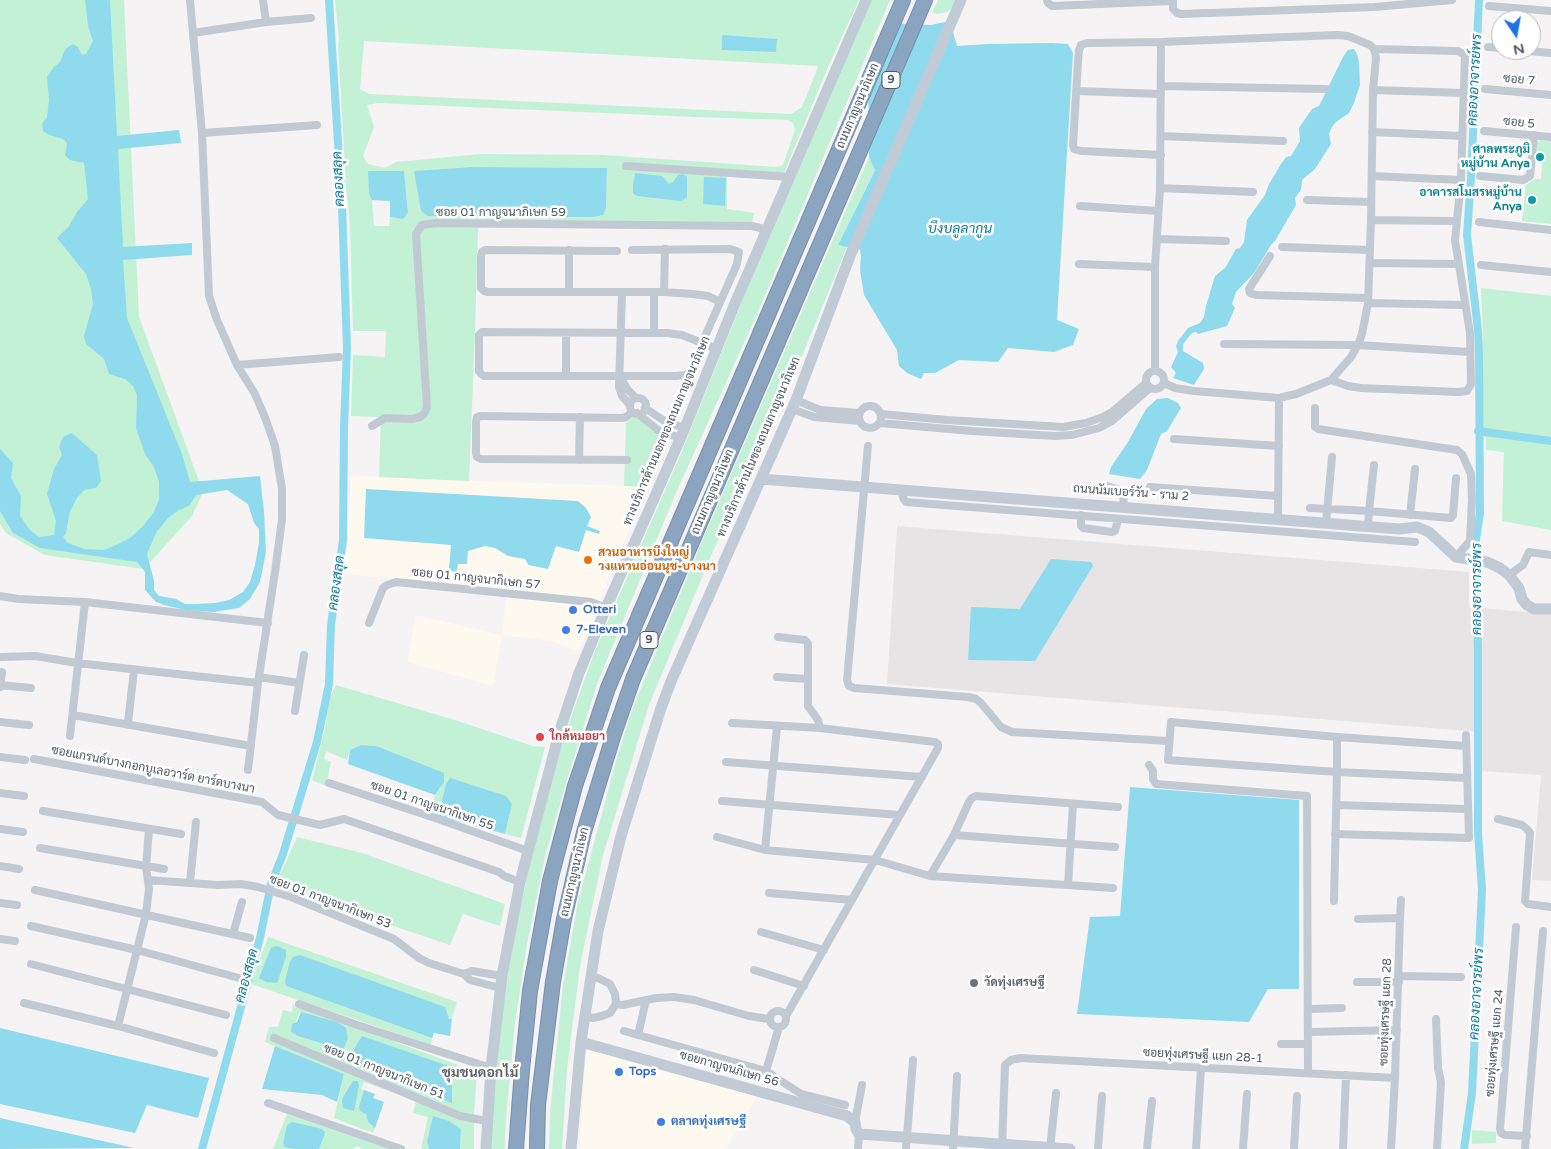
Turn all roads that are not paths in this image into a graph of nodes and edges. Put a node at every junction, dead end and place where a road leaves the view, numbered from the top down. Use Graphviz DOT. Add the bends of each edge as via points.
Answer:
graph roads {
  1 [pos="190,0"];
  2 [pos="263,0"];
  3 [pos="866,0"];
  4 [pos="904,0"];
  5 [pos="1047,0"];
  6 [pos="1173,0"];
  7 [pos="1284,0"];
  8 [pos="1452,0"];
  9 [pos="925,1"];
  10 [pos="960,2"];
  11 [pos="1489,6"];
  12 [pos="1284,9"];
  13 [pos="1551,11"];
  14 [pos="311,18"];
  15 [pos="266,22"];
  16 [pos="193,33"];
  17 [pos="1161,42"];
  18 [pos="1488,47"];
  19 [pos="1491,47"];
  20 [pos="1374,49"];
  21 [pos="1326,89"];
  22 [pos="1486,89"];
  23 [pos="1161,90"];
  24 [pos="1373,90"];
  25 [pos="1076,91"];
  26 [pos="1464,93"];
  27 [pos="1551,95"];
  28 [pos="317,125"];
  29 [pos="1484,131"];
  30 [pos="1372,132"];
  31 [pos="202,133"];
  32 [pos="1534,135"];
  33 [pos="1161,136"];
  34 [pos="1462,136"];
  35 [pos="1551,137"];
  36 [pos="1283,141"];
  37 [pos="1160,155"];
  38 [pos="626,166"];
  39 [pos="1372,176"];
  40 [pos="1480,176"];
  41 [pos="790,178"];
  42 [pos="1461,180"];
  43 [pos="1160,188"];
  44 [pos="1253,192"];
  45 [pos="1307,200"];
  46 [pos="1371,202"];
  47 [pos="1080,206"];
  48 [pos="1158,211"];
  49 [pos="1371,220"];
  50 [pos="1456,221"];
  51 [pos="1479,222"];
  52 [pos="768,230"];
  53 [pos="1551,230"];
  54 [pos="1157,239"];
  55 [pos="1226,241"];
  56 [pos="1282,247"];
  57 [pos="665,249"];
  58 [pos="569,250"];
  59 [pos="632,250"];
  60 [pos="1370,250"];
  61 [pos="617,251"];
  62 [pos="1270,256"];
  63 [pos="1370,263"];
  64 [pos="1079,264"];
  65 [pos="1460,264"];
  66 [pos="1482,265"];
  67 [pos="1155,266"];
  68 [pos="1551,272"];
  69 [pos="569,292"];
  70 [pos="622,292"];
  71 [pos="654,292"];
  72 [pos="664,292"];
  73 [pos="1368,301"];
  74 [pos="720,302"];
  75 [pos="1466,305"];
  76 [pos="566,333"];
  77 [pos="621,333"];
  78 [pos="654,333"];
  79 [pos="702,343"];
  80 [pos="1224,344"];
  81 [pos="1358,345"];
  82 [pos="717,349"];
  83 [pos="1470,352"];
  84 [pos="339,357"];
  85 [pos="238,364"];
  86 [pos="1155,371"];
  87 [pos="566,376"];
  88 [pos="620,376"];
  89 [pos="1331,380"];
  90 [pos="1164,383"];
  91 [pos="1148,386"];
  92 [pos="636,398"];
  93 [pos="1279,398"];
  94 [pos="794,404"];
  95 [pos="645,408"];
  96 [pos="1314,408"];
  97 [pos="633,410"];
  98 [pos="881,414"];
  99 [pos="580,417"];
  100 [pos="860,417"];
  101 [pos="880,423"];
  102 [pos="372,426"];
  103 [pos="682,433"];
  104 [pos="1174,440"];
  105 [pos="868,446"];
  106 [pos="1278,446"];
  107 [pos="1332,457"];
  108 [pos="579,460"];
  109 [pos="627,460"];
  110 [pos="1374,464"];
  111 [pos="1415,469"];
  112 [pos="1456,478"];
  113 [pos="761,479"];
  114 [pos="1103,485"];
  115 [pos="866,486"];
  116 [pos="1150,486"];
  117 [pos="901,489"];
  118 [pos="991,496"];
  119 [pos="1278,496"];
  120 [pos="1124,506"];
  121 [pos="1310,508"];
  122 [pos="990,509"];
  123 [pos="1327,509"];
  124 [pos="1077,511"];
  125 [pos="1369,511"];
  126 [pos="1214,514"];
  127 [pos="1410,515"];
  128 [pos="1118,519"];
  129 [pos="1278,519"];
  130 [pos="1308,521"];
  131 [pos="1326,523"];
  132 [pos="1214,526"];
  133 [pos="1368,526"];
  134 [pos="1307,533"];
  135 [pos="1398,534"];
  136 [pos="1415,542"];
  137 [pos="1551,554"];
  138 [pos="1456,557"];
  139 [pos="1509,575"];
  140 [pos="0,596"];
  141 [pos="85,602"];
  142 [pos="606,608"];
  143 [pos="1551,609"];
  144 [pos="268,622"];
  145 [pos="369,623"];
  146 [pos="778,637"];
  147 [pos="304,654"];
  148 [pos="0,658"];
  149 [pos="77,663"];
  150 [pos="134,670"];
  151 [pos="2,672"];
  152 [pos="778,677"];
  153 [pos="259,680"];
  154 [pos="807,680"];
  155 [pos="299,682"];
  156 [pos="0,686"];
  157 [pos="31,688"];
  158 [pos="295,711"];
  159 [pos="73,715"];
  160 [pos="0,722"];
  161 [pos="128,723"];
  162 [pos="732,723"];
  163 [pos="29,725"];
  164 [pos="776,727"];
  165 [pos="820,728"];
  166 [pos="1466,735"];
  167 [pos="70,736"];
  168 [pos="1337,736"];
  169 [pos="1169,741"];
  170 [pos="251,746"];
  171 [pos="1466,746"];
  172 [pos="0,756"];
  173 [pos="34,759"];
  174 [pos="26,760"];
  175 [pos="726,762"];
  176 [pos="1149,765"];
  177 [pos="773,766"];
  178 [pos="248,770"];
  179 [pos="1337,772"];
  180 [pos="922,777"];
  181 [pos="1467,778"];
  182 [pos="329,783"];
  183 [pos="0,793"];
  184 [pos="24,796"];
  185 [pos="722,801"];
  186 [pos="769,804"];
  187 [pos="1073,804"];
  188 [pos="1336,805"];
  189 [pos="1118,807"];
  190 [pos="1468,809"];
  191 [pos="43,811"];
  192 [pos="900,815"];
  193 [pos="1498,819"];
  194 [pos="196,822"];
  195 [pos="0,829"];
  196 [pos="149,829"];
  197 [pos="23,832"];
  198 [pos="181,834"];
  199 [pos="1335,834"];
  200 [pos="954,835"];
  201 [pos="717,837"];
  202 [pos="1071,844"];
  203 [pos="1115,847"];
  204 [pos="40,848"];
  205 [pos="765,850"];
  206 [pos="528,852"];
  207 [pos="875,860"];
  208 [pos="0,866"];
  209 [pos="146,867"];
  210 [pos="19,869"];
  211 [pos="164,869"];
  212 [pos="930,876"];
  213 [pos="148,880"];
  214 [pos="190,882"];
  215 [pos="520,882"];
  216 [pos="1068,885"];
  217 [pos="1113,888"];
  218 [pos="35,890"];
  219 [pos="769,893"];
  220 [pos="852,900"];
  221 [pos="1402,900"];
  222 [pos="1334,901"];
  223 [pos="0,902"];
  224 [pos="242,902"];
  225 [pos="17,905"];
  226 [pos="1551,907"];
  227 [pos="146,914"];
  228 [pos="1400,918"];
  229 [pos="1358,919"];
  230 [pos="31,926"];
  231 [pos="1516,927"];
  232 [pos="1543,931"];
  233 [pos="761,932"];
  234 [pos="233,934"];
  235 [pos="0,938"];
  236 [pos="250,938"];
  237 [pos="15,941"];
  238 [pos="137,950"];
  239 [pos="824,950"];
  240 [pos="31,964"];
  241 [pos="754,970"];
  242 [pos="590,977"];
  243 [pos="1461,977"];
  244 [pos="239,978"];
  245 [pos="1399,979"];
  246 [pos="501,982"];
  247 [pos="1357,982"];
  248 [pos="804,986"];
  249 [pos="127,989"];
  250 [pos="646,1000"];
  251 [pos="24,1003"];
  252 [pos="298,1004"];
  253 [pos="616,1004"];
  254 [pos="1342,1008"];
  255 [pos="1309,1009"];
  256 [pos="226,1015"];
  257 [pos="584,1016"];
  258 [pos="786,1016"];
  259 [pos="769,1019"];
  260 [pos="1436,1019"];
  261 [pos="118,1026"];
  262 [pos="779,1027"];
  263 [pos="1397,1030"];
  264 [pos="624,1031"];
  265 [pos="1308,1032"];
  266 [pos="638,1035"];
  267 [pos="274,1038"];
  268 [pos="581,1042"];
  269 [pos="1281,1044"];
  270 [pos="1308,1044"];
  271 [pos="214,1053"];
  272 [pos="912,1060"];
  273 [pos="491,1068"];
  274 [pos="1201,1068"];
  275 [pos="766,1071"];
  276 [pos="1308,1073"];
  277 [pos="1346,1075"];
  278 [pos="957,1076"];
  279 [pos="1395,1078"];
  280 [pos="862,1085"];
  281 [pos="1056,1093"];
  282 [pos="1247,1094"];
  283 [pos="1102,1096"];
  284 [pos="1297,1096"];
  285 [pos="1152,1101"];
  286 [pos="268,1103"];
  287 [pos="845,1105"];
  288 [pos="487,1121"];
  289 [pos="855,1122"];
  290 [pos="859,1134"];
  291 [pos="1527,1136"];
  292 [pos="906,1144"];
  293 [pos="954,1145"];
  294 [pos="1002,1147"];
  295 [pos="1050,1148"];
  296 [pos="401,1149"];
  297 [pos="486,1149"];
  298 [pos="516,1149"];
  299 [pos="537,1149"];
  300 [pos="571,1149"];
  301 [pos="858,1149"];
  302 [pos="1070,1149"];
  303 [pos="1098,1149"];
  304 [pos="1147,1149"];
  305 [pos="1196,1149"];
  306 [pos="1243,1149"];
  307 [pos="1294,1149"];
  308 [pos="1343,1149"];
  309 [pos="1391,1149"];
  310 [pos="1437,1149"];
  311 [pos="1525,1149"];
  1 -- 16 [label="street"];
  2 -- 15 [label="street"];
  3 -- 41 [label="main road, ทางบริการด้านนอกของถนนกาญจนาภิเษก"];
  4 -- 298 [label="highway, ถนนกาญจนาภิเษก / 9" via="608,688 575,786 550,881 530,991"];
  5 -- 6 [label="street" via="1052,6"];
  6 -- 12 [label="street" via="1173,9 1182,14"];
  7 -- 12 [label="street"];
  8 -- 12 [label="street" via="1375,7"];
  9 -- 299 [label="highway, ถนนกาญจนาภิเษก / 9" via="633,679 612,737 584,832 564,919 538,1105"];
  10 -- 94 [label="main road, ทางบริการด้านในของถนนกาญจนาภิเษก" via="850,256"];
  11 -- 13 [label="street"];
  14 -- 15 [label="street"];
  15 -- 16 [label="street"];
  16 -- 31 [label="street"];
  17 -- 20 [label="street" via="1337,35 1360,40"];
  17 -- 23 [label="street"];
  17 -- 25 [label="street" via="1081,45"];
  18 -- 19 [label="street"];
  20 -- 24 [label="street"];
  20 -- 26 [label="street" via="1464,53"];
  21 -- 23 [label="street"];
  22 -- 27 [label="street, ซอย 7"];
  23 -- 25 [label="street"];
  23 -- 33 [label="street"];
  24 -- 26 [label="street"];
  24 -- 30 [label="street"];
  25 -- 37 [label="street" via="1074,149"];
  26 -- 34 [label="street"];
  28 -- 31 [label="street"];
  29 -- 32 [label="street, ซอย 5"];
  30 -- 34 [label="street"];
  30 -- 39 [label="street"];
  31 -- 85 [label="street" via="209,296"];
  32 -- 35 [label="street, ซอย 5"];
  32 -- 40 [label="street" via="1530,176 1523,180"];
  33 -- 36 [label="street"];
  33 -- 37 [label="street"];
  34 -- 42 [label="street"];
  37 -- 43 [label="street"];
  38 -- 41 [label="street"];
  39 -- 42 [label="street"];
  39 -- 46 [label="street"];
  41 -- 52 [label="main road, ทางบริการด้านนอกของถนนกาญจนาภิเษก"];
  42 -- 50 [label="street"];
  43 -- 44 [label="street"];
  43 -- 48 [label="street"];
  45 -- 46 [label="street"];
  46 -- 49 [label="street"];
  47 -- 48 [label="street"];
  48 -- 54 [label="street"];
  49 -- 50 [label="street"];
  49 -- 60 [label="street"];
  50 -- 65 [label="street" via="1455,240"];
  51 -- 53 [label="street"];
  52 -- 82 [label="main road, ทางบริการด้านนอกของถนนกาญจนาภิเษก"];
  52 -- 102 [label="street, ซอย 01 กาญจนาภิเษก 59" via="752,226 422,225 416,234 427,407 420,417 385,418"];
  54 -- 55 [label="street"];
  54 -- 67 [label="street"];
  56 -- 60 [label="street"];
  57 -- 59 [label="street"];
  57 -- 72 [label="street"];
  57 -- 74 [label="street" via="730,249 739,252"];
  58 -- 61 [label="street"];
  58 -- 69 [label="street"];
  58 -- 69 [label="street" via="489,249 482,252 481,288 484,291"];
  60 -- 63 [label="street"];
  62 -- 73 [label="street" via="1249,289 1250,294"];
  63 -- 65 [label="street"];
  63 -- 73 [label="street"];
  64 -- 67 [label="street"];
  65 -- 75 [label="street"];
  66 -- 68 [label="street"];
  67 -- 86 [label="street"];
  69 -- 70 [label="street"];
  70 -- 71 [label="street"];
  70 -- 77 [label="street"];
  71 -- 72 [label="street"];
  71 -- 78 [label="street"];
  72 -- 74 [label="street" via="702,295"];
  73 -- 75 [label="street"];
  73 -- 81 [label="street"];
  74 -- 79 [label="street"];
  75 -- 83 [label="street"];
  76 -- 77 [label="street"];
  76 -- 87 [label="street"];
  76 -- 87 [label="street" via="482,332 479,335 479,370 484,376"];
  77 -- 78 [label="street"];
  77 -- 88 [label="street"];
  78 -- 79 [label="street" via="682,335"];
  79 -- 82 [label="street"];
  79 -- 88 [label="street" via="686,375"];
  80 -- 81 [label="street"];
  81 -- 83 [label="street"];
  81 -- 89 [label="street"];
  82 -- 103 [label="main road, ทางบริการด้านนอกของถนนกาญจนาภิเษก"];
  83 -- 89 [label="street" via="1471,384 1465,392 1361,388"];
  84 -- 85 [label="street"];
  85 -- 144 [label="street" via="266,420 275,446 282,489 282,519"];
  86 -- 90 [label="street" via="1162,374"];
  86 -- 91 [label="street" via="1146,376"];
  87 -- 88 [label="street"];
  88 -- 92 [label="street"];
  88 -- 97 [label="street" via="622,396"];
  89 -- 93 [label="street"];
  90 -- 91 [label="street" via="1156,389"];
  90 -- 93 [label="street" via="1194,391"];
  91 -- 98 [label="street" via="1112,412 1086,423 1063,427"];
  91 -- 101 [label="street" via="1112,421 1094,430 1072,435"];
  92 -- 95 [label="street" via="644,400"];
  92 -- 97 [label="street" via="632,400"];
  93 -- 106 [label="street"];
  94 -- 100 [label="street"];
  94 -- 113 [label="main road, ทางบริการด้านในของถนนกาญจนาภิเษก"];
  95 -- 97 [label="street" via="642,412"];
  95 -- 103 [label="street"];
  96 -- 138 [label="street" via="1315,427 1318,429 1457,450 1462,454 1472,474 1470,541"];
  97 -- 99 [label="street" via="626,417"];
  97 -- 103 [label="street" via="658,430"];
  98 -- 100 [label="street" via="871,406 864,408"];
  98 -- 101 [label="street"];
  99 -- 108 [label="street"];
  99 -- 108 [label="street" via="480,416 476,422 477,458"];
  100 -- 101 [label="street" via="863,426 869,428"];
  103 -- 142 [label="main road, ทางบริการด้านนอกของถนนกาญจนาภิเษก"];
  104 -- 106 [label="street"];
  105 -- 115 [label="street"];
  106 -- 119 [label="street"];
  107 -- 123 [label="street"];
  108 -- 109 [label="street"];
  110 -- 125 [label="street"];
  111 -- 127 [label="street"];
  112 -- 127 [label="street" via="1453,515 1450,518"];
  113 -- 115 [label="main road, ถนนนัมเบอร์วัน - ราม 2"];
  113 -- 242 [label="main road, ทางบริการด้านในของถนนกาญจนาภิเษก" via="661,708 621,836"];
  114 -- 120 [label="street" via="1122,493"];
  115 -- 117 [label="main road, ถนนนัมเบอร์วัน - ราม 2"];
  115 -- 169 [label="street" via="847,680 849,686 976,699 1001,727 1012,732"];
  116 -- 119 [label="street"];
  117 -- 118 [label="main road, ถนนนัมเบอร์วัน - ราม 2"];
  117 -- 122 [label="street" via="906,502"];
  118 -- 122 [label="street"];
  118 -- 124 [label="main road, ถนนนัมเบอร์วัน - ราม 2"];
  119 -- 129 [label="street"];
  120 -- 124 [label="main road, ถนนนัมเบอร์วัน - ราม 2"];
  120 -- 126 [label="main road, ถนนนัมเบอร์วัน - ราม 2"];
  121 -- 123 [label="street"];
  122 -- 124 [label="street"];
  123 -- 125 [label="street"];
  123 -- 131 [label="street"];
  124 -- 128 [label="street"];
  124 -- 128 [label="street" via="1082,528 1116,531"];
  125 -- 127 [label="street"];
  125 -- 133 [label="street"];
  126 -- 129 [label="main road, ถนนนัมเบอร์วัน - ราม 2"];
  126 -- 132 [label="street"];
  128 -- 132 [label="street"];
  129 -- 130 [label="main road, ถนนนัมเบอร์วัน - ราม 2"];
  130 -- 131 [label="main road, ถนนนัมเบอร์วัน - ราม 2"];
  130 -- 134 [label="street"];
  131 -- 133 [label="main road, ถนนนัมเบอร์วัน - ราม 2"];
  132 -- 134 [label="street"];
  133 -- 135 [label="main road, ถนนนัมเบอร์วัน - ราม 2"];
  134 -- 135 [label="street"];
  135 -- 136 [label="street"];
  135 -- 138 [label="main road, ถนนนัมเบอร์วัน - ราม 2" via="1417,528 1429,532"];
  137 -- 139 [label="street" via="1529,552 1523,565"];
  138 -- 139 [label="main road, ถนนนัมเบอร์วัน - ราม 2" via="1487,562"];
  139 -- 143 [label="main road" via="1527,605 1534,609"];
  140 -- 141 [label="street"];
  141 -- 144 [label="street"];
  141 -- 149 [label="street"];
  142 -- 145 [label="street, ซอย 01 กาญจนากิเษก 57" via="591,602 396,582 383,588"];
  142 -- 206 [label="main road, ทางบริการด้านนอกของถนนกาญจนาภิเษก" via="560,730"];
  144 -- 153 [label="street"];
  146 -- 154 [label="street" via="807,642"];
  147 -- 155 [label="street"];
  148 -- 149 [label="street" via="35,656"];
  149 -- 150 [label="street"];
  149 -- 159 [label="street"];
  150 -- 153 [label="street"];
  150 -- 161 [label="street"];
  151 -- 156 [label="street"];
  152 -- 154 [label="street"];
  153 -- 155 [label="street"];
  153 -- 170 [label="street"];
  154 -- 165 [label="street" via="808,706"];
  155 -- 158 [label="street"];
  156 -- 157 [label="street"];
  159 -- 161 [label="street"];
  159 -- 167 [label="street"];
  160 -- 163 [label="street"];
  161 -- 170 [label="street"];
  162 -- 164 [label="street"];
  164 -- 165 [label="street"];
  164 -- 177 [label="street"];
  165 -- 180 [label="street" via="935,742 938,748"];
  166 -- 171 [label="street"];
  168 -- 169 [label="street" via="1171,722"];
  168 -- 171 [label="street"];
  168 -- 179 [label="street"];
  169 -- 179 [label="street" via="1168,760"];
  170 -- 178 [label="street"];
  171 -- 181 [label="street"];
  172 -- 174 [label="street"];
  173 -- 215 [label="street, ซอยแกรนด์บางกอกบูเลอวาร์ด ยาร์ดบางนา" via="262,802 278,815 320,825 344,819"];
  175 -- 177 [label="street"];
  176 -- 255 [label="street" via="1156,784 1307,796"];
  177 -- 180 [label="street"];
  177 -- 186 [label="street"];
  179 -- 181 [label="street"];
  179 -- 188 [label="street"];
  180 -- 192 [label="street"];
  181 -- 190 [label="street"];
  182 -- 206 [label="street, ซอย 01 กาญจนากิเษก 55"];
  183 -- 184 [label="street"];
  185 -- 186 [label="street"];
  186 -- 192 [label="street"];
  186 -- 205 [label="street"];
  187 -- 189 [label="street"];
  187 -- 200 [label="street" via="976,796 969,802"];
  187 -- 202 [label="street"];
  188 -- 190 [label="street"];
  188 -- 199 [label="street"];
  190 -- 199 [label="street" via="1469,838"];
  191 -- 196 [label="street"];
  192 -- 207 [label="street"];
  193 -- 226 [label="street" via="1527,828 1530,834 1525,901"];
  194 -- 214 [label="street"];
  195 -- 197 [label="street"];
  196 -- 198 [label="street"];
  196 -- 209 [label="street"];
  199 -- 222 [label="street"];
  200 -- 202 [label="street"];
  200 -- 212 [label="street"];
  201 -- 205 [label="street"];
  202 -- 203 [label="street"];
  202 -- 216 [label="street"];
  204 -- 209 [label="street"];
  205 -- 207 [label="street"];
  206 -- 215 [label="main road, ทางบริการด้านนอกของถนนกาญจนาภิเษก"];
  207 -- 212 [label="street"];
  207 -- 220 [label="street"];
  208 -- 210 [label="street"];
  209 -- 211 [label="street"];
  209 -- 213 [label="street"];
  212 -- 216 [label="street"];
  213 -- 214 [label="street, ซอย 01 กาญจนากิเษก 53"];
  213 -- 227 [label="street"];
  214 -- 246 [label="street, ซอย 01 กาญจนากิเษก 53" via="241,884 291,897 394,939 428,963 464,974 470,980"];
  215 -- 246 [label="main road, ทางบริการด้านนอกของถนนกาญจนาภิเษก"];
  216 -- 217 [label="street"];
  218 -- 227 [label="street"];
  219 -- 220 [label="street"];
  220 -- 239 [label="street"];
  221 -- 228 [label="street, ซอยทุ่งเศรษฐี แยก 28"];
  223 -- 225 [label="street"];
  224 -- 234 [label="street"];
  227 -- 234 [label="street"];
  227 -- 238 [label="street"];
  228 -- 229 [label="street"];
  228 -- 245 [label="street, ซอยทุ่งเศรษฐี แยก 28"];
  230 -- 238 [label="street"];
  231 -- 291 [label="street, ซอยทุ่งเศรษฐี แยก 24" via="1500,1129 1501,1134"];
  232 -- 291 [label="street"];
  233 -- 239 [label="street"];
  234 -- 236 [label="street"];
  235 -- 237 [label="street"];
  238 -- 244 [label="street"];
  238 -- 249 [label="street"];
  239 -- 248 [label="street"];
  240 -- 249 [label="street"];
  241 -- 248 [label="street"];
  242 -- 253 [label="street" via="610,984"];
  242 -- 257 [label="main road, ทางบริการด้านในของถนนกาญจนาภิเษก"];
  243 -- 245 [label="street"];
  245 -- 247 [label="street"];
  245 -- 263 [label="street, ซอยทุ่งเศรษฐี แยก 28"];
  246 -- 273 [label="main road, ทางบริการด้านนอกของถนนกาญจนาภิเษก"];
  248 -- 258 [label="street"];
  249 -- 256 [label="street"];
  249 -- 261 [label="street"];
  250 -- 253 [label="street" via="623,1006"];
  250 -- 259 [label="street" via="674,997 694,1000"];
  250 -- 266 [label="street"];
  251 -- 261 [label="street"];
  252 -- 273 [label="street"];
  253 -- 257 [label="street" via="610,1013 593,1018"];
  254 -- 255 [label="street"];
  255 -- 265 [label="street"];
  257 -- 268 [label="main road, ทางบริการด้านในของถนนกาญจนาภิเษก"];
  258 -- 259 [label="street" via="778,1010"];
  258 -- 262 [label="street" via="784,1024"];
  259 -- 262 [label="street" via="771,1025"];
  260 -- 310 [label="street" via="1438,1068 1442,1082"];
  261 -- 271 [label="street"];
  262 -- 275 [label="street"];
  263 -- 265 [label="street"];
  263 -- 279 [label="street, ซอยทุ่งเศรษฐี แยก 28"];
  264 -- 266 [label="street"];
  265 -- 270 [label="street"];
  266 -- 275 [label="street"];
  267 -- 288 [label="street, ซอย 01 กาญจนากิเษก 51" via="460,1116"];
  268 -- 289 [label="main road, ซอยกาญจนภิเษก 56" via="847,1116"];
  268 -- 300 [label="main road, ทางบริการด้านในของถนนกาญจนาภิเษก"];
  269 -- 270 [label="street"];
  270 -- 276 [label="street"];
  272 -- 292 [label="street"];
  273 -- 288 [label="main road, ทางบริการด้านนอกของถนนกาญจนาภิเษก"];
  274 -- 276 [label="street, ซอยทุ่งเศรษฐี แยก 28-1"];
  274 -- 294 [label="street, ซอยทุ่งเศรษฐี แยก 28-1" via="1010,1060 1005,1065"];
  274 -- 305 [label="street"];
  275 -- 287 [label="street" via="801,1094"];
  276 -- 277 [label="street, ซอยทุ่งเศรษฐี แยก 28-1"];
  277 -- 279 [label="street, ซอยทุ่งเศรษฐี แยก 28-1"];
  277 -- 308 [label="street"];
  278 -- 293 [label="street"];
  279 -- 309 [label="street, ซอยทุ่งเศรษฐี แยก 28"];
  280 -- 289 [label="street"];
  281 -- 295 [label="street"];
  282 -- 306 [label="street"];
  283 -- 303 [label="street"];
  284 -- 307 [label="street"];
  285 -- 304 [label="street"];
  286 -- 296 [label="street"];
  288 -- 297 [label="main road, ทางบริการด้านนอกของถนนกาญจนาภิเษก"];
  289 -- 290 [label="main road"];
  290 -- 292 [label="main road"];
  290 -- 301 [label="street"];
  291 -- 311 [label="street"];
  292 -- 293 [label="main road"];
  293 -- 294 [label="main road"];
  294 -- 295 [label="main road"];
  295 -- 302 [label="main road"];
}
